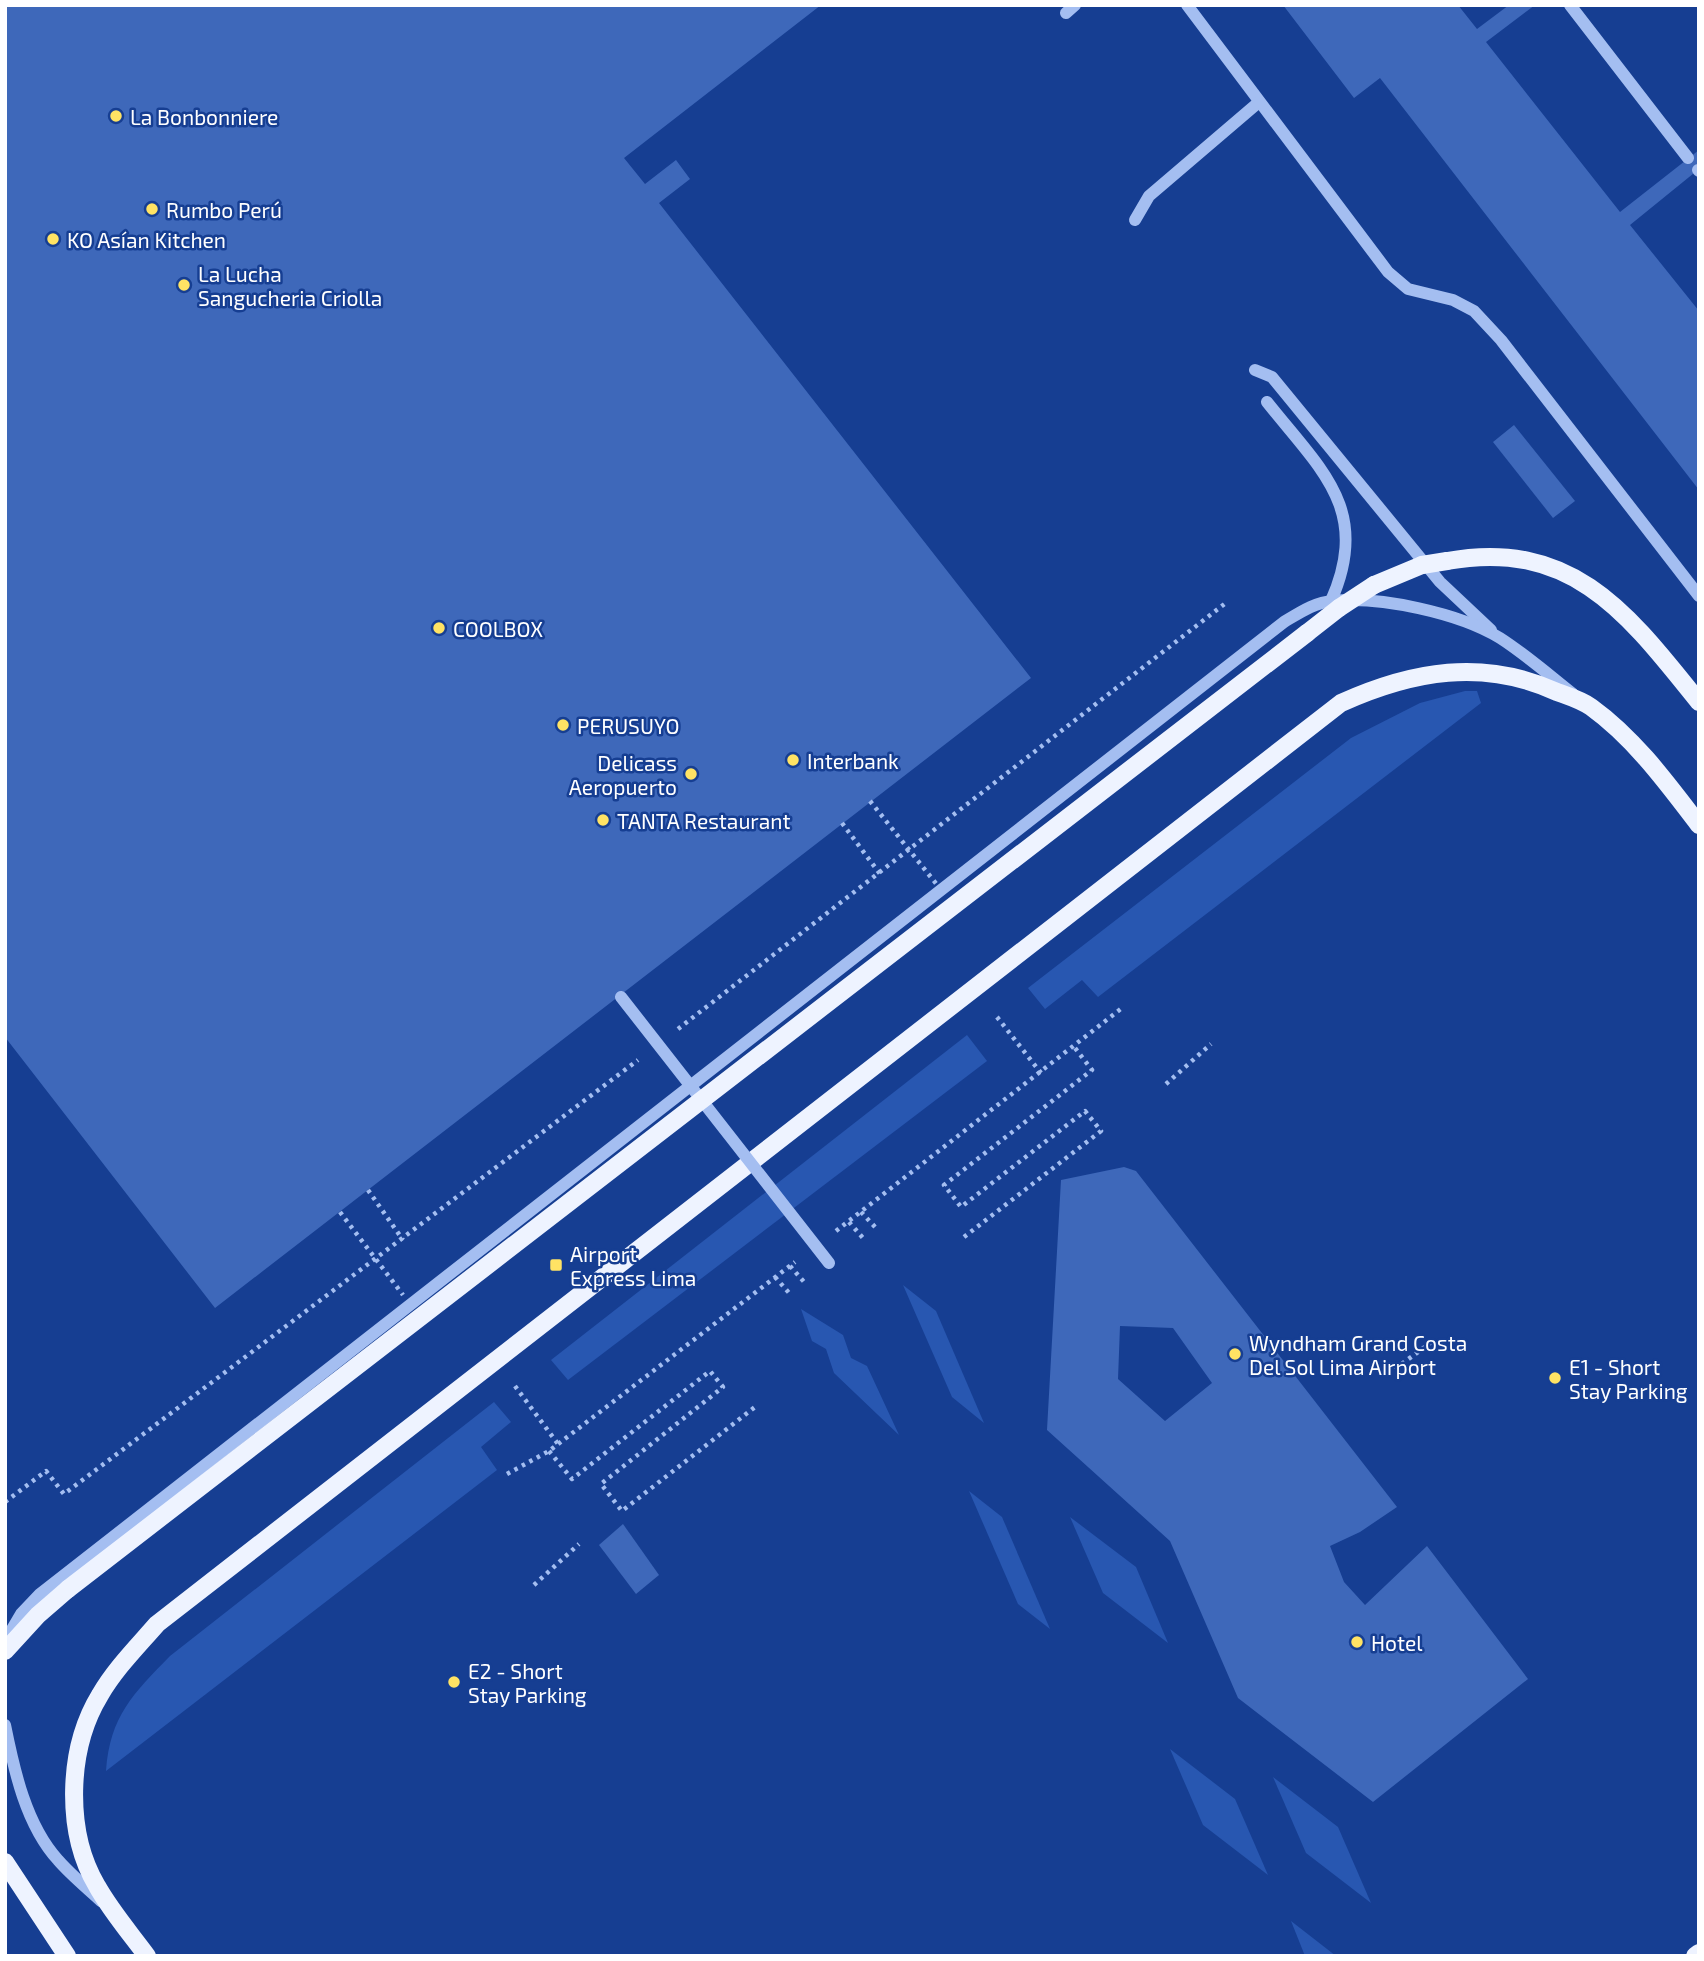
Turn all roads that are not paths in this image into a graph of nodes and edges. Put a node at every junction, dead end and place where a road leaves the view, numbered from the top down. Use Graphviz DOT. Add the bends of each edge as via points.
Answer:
graph roads {
  1 [pos="1187,5"];
  2 [pos="1570,5"];
  3 [pos="1259,102"];
  4 [pos="1688,158"];
  5 [pos="1135,219"];
  6 [pos="1255,370"];
  7 [pos="1267,402"];
  8 [pos="1699,596"];
  9 [pos="1331,600"];
  10 [pos="1499,638"];
  11 [pos="1699,702"];
  12 [pos="1590,706"];
  13 [pos="1699,825"];
  14 [pos="621,997"];
  15 [pos="829,1263"];
  16 [pos="5,1641"];
  17 [pos="5,1651"];
  18 [pos="5,1725"];
  19 [pos="5,1862"];
  20 [pos="119,1918"];
  21 [pos="67,1956"];
  22 [pos="147,1956"];
  1 -- 3 [label="street"];
  2 -- 4 [label="street"];
  3 -- 5 [label="street" via="1149,195"];
  3 -- 8 [label="street" via="1388,272 1408,289 1453,300 1474,311 1502,340"];
  6 -- 10 [label="street" via="1272,377 1440,582"];
  7 -- 9 [label="street" via="1328,479 1341,503 1346,542"];
  9 -- 10 [label="street" via="1375,601 1424,611"];
  9 -- 16 [label="street" via="1284,622 61,1577 21,1614"];
  10 -- 12 [label="street"];
  11 -- 17 [label="main road, bridge" via="1628,617 1561,569 1520,558 1468,557 1422,565 1374,585 68,1589"];
  12 -- 13 [label="main road" via="1648,760"];
  12 -- 20 [label="main road" via="1535,682 1494,673 1430,673 1383,684 1341,703 157,1625 98,1697 75,1768 82,1850 96,1885"];
  14 -- 15 [label="street, bridge"];
  18 -- 20 [label="street" via="24,1798 56,1858"];
  19 -- 21 [label="main road"];
  20 -- 22 [label="main road"];
}
